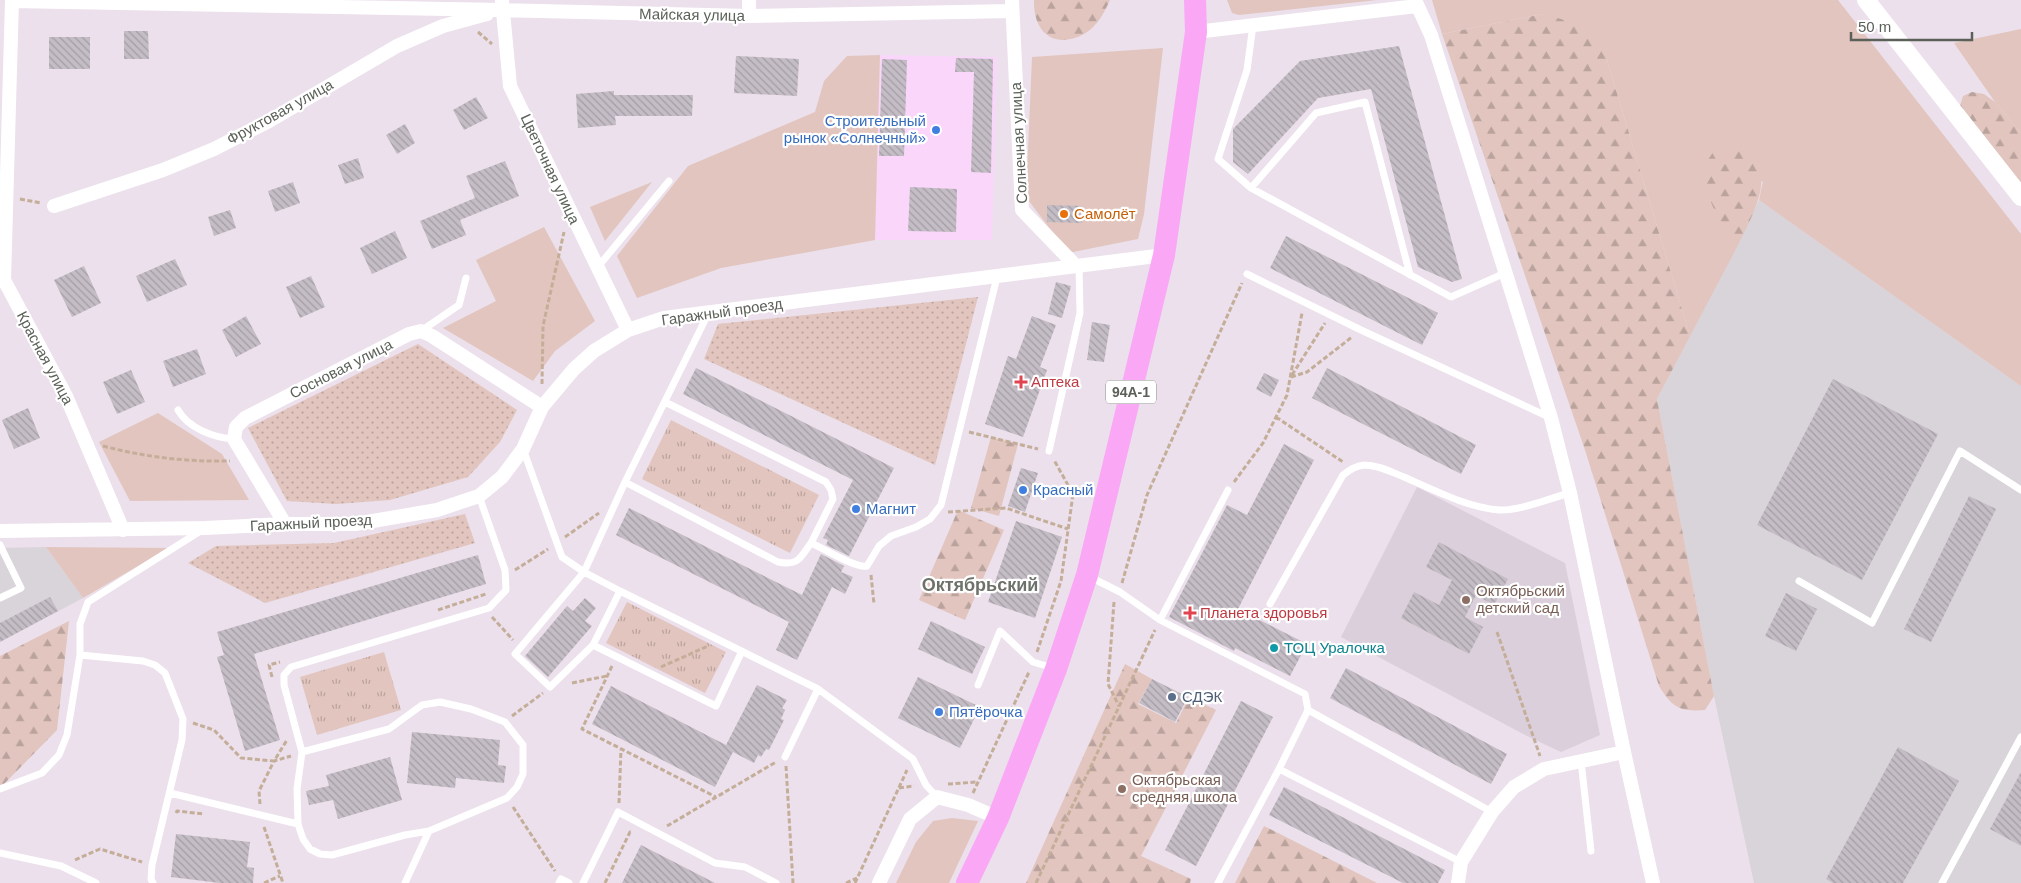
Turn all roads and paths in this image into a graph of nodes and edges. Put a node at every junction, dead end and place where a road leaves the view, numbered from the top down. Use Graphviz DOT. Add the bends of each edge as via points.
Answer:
graph roads {
  1 [pos="12,0"];
  2 [pos="749,0"];
  3 [pos="1195,0"];
  4 [pos="1866,0"];
  5 [pos="1416,3"];
  6 [pos="502,5"];
  7 [pos="1012,5"];
  8 [pos="748,16"];
  9 [pos="1253,26"];
  10 [pos="1196,32"];
  11 [pos="669,181"];
  12 [pos="1251,188"];
  13 [pos="6,196"];
  14 [pos="2021,197"];
  15 [pos="54,206"];
  16 [pos="569,210"];
  17 [pos="3,224"];
  18 [pos="1164,255"];
  19 [pos="1077,265"];
  20 [pos="597,268"];
  21 [pos="1506,273"];
  22 [pos="1247,274"];
  23 [pos="1410,275"];
  24 [pos="997,276"];
  25 [pos="466,278"];
  26 [pos="1304,302"];
  27 [pos="708,314"];
  28 [pos="1330,315"];
  29 [pos="628,330"];
  30 [pos="1361,330"];
  31 [pos="421,331"];
  32 [pos="1291,377"];
  33 [pos="665,402"];
  34 [pos="542,407"];
  35 [pos="178,410"];
  36 [pos="1276,417"];
  37 [pos="1551,418"];
  38 [pos="959,430"];
  39 [pos="234,439"];
  40 [pos="86,442"];
  41 [pos="523,449"];
  42 [pos="1049,451"];
  43 [pos="246,461"];
  44 [pos="1352,468"];
  45 [pos="626,482"];
  46 [pos="1228,490"];
  47 [pos="2021,490"];
  48 [pos="1570,493"];
  49 [pos="479,496"];
  50 [pos="618,498"];
  51 [pos="935,513"];
  52 [pos="285,524"];
  53 [pos="205,528"];
  54 [pos="1068,529"];
  55 [pos="123,530"];
  56 [pos="0,531"];
  57 [pos="557,543"];
  58 [pos="811,543"];
  59 [pos="0,545"];
  60 [pos="870,563"];
  61 [pos="584,572"];
  62 [pos="1087,575"];
  63 [pos="506,577"];
  64 [pos="1799,581"];
  65 [pos="620,591"];
  66 [pos="1120,592"];
  67 [pos="0,598"];
  68 [pos="1115,598"];
  69 [pos="874,604"];
  70 [pos="1270,604"];
  71 [pos="484,609"];
  72 [pos="1160,620"];
  73 [pos="1496,632"];
  74 [pos="721,640"];
  75 [pos="593,644"];
  76 [pos="521,647"];
  77 [pos="742,651"];
  78 [pos="80,655"];
  79 [pos="627,662"];
  80 [pos="1033,662"];
  81 [pos="1056,669"];
  82 [pos="649,673"];
  83 [pos="978,685"];
  84 [pos="818,689"];
  85 [pos="1119,706"];
  86 [pos="1308,710"];
  87 [pos="183,719"];
  88 [pos="296,727"];
  89 [pos="2021,737"];
  90 [pos="621,749"];
  91 [pos="302,752"];
  92 [pos="1624,752"];
  93 [pos="785,757"];
  94 [pos="913,759"];
  95 [pos="274,761"];
  96 [pos="1581,761"];
  97 [pos="1279,769"];
  98 [pos="1544,769"];
  99 [pos="0,789"];
  100 [pos="170,793"];
  101 [pos="716,797"];
  102 [pos="936,797"];
  103 [pos="507,798"];
  104 [pos="968,805"];
  105 [pos="618,812"];
  106 [pos="1492,812"];
  107 [pos="206,815"];
  108 [pos="260,815"];
  109 [pos="174,818"];
  110 [pos="998,818"];
  111 [pos="298,824"];
  112 [pos="429,831"];
  113 [pos="656,832"];
  114 [pos="1591,851"];
  115 [pos="0,853"];
  116 [pos="1461,862"];
  117 [pos="152,865"];
  118 [pos="61,866"];
  119 [pos="280,876"];
  120 [pos="857,878"];
  121 [pos="560,881"];
  122 [pos="96,883"];
  123 [pos="153,883"];
  124 [pos="264,883"];
  125 [pos="282,883"];
  126 [pos="405,883"];
  127 [pos="569,883"];
  128 [pos="583,883"];
  129 [pos="605,883"];
  130 [pos="776,883"];
  131 [pos="793,883"];
  132 [pos="846,883"];
  133 [pos="855,883"];
  134 [pos="879,883"];
  135 [pos="967,883"];
  136 [pos="1036,883"];
  137 [pos="1218,883"];
  138 [pos="1458,883"];
  139 [pos="1653,883"];
  140 [pos="1942,883"];
  1 -- 6 [label="street, Майская улица"];
  1 -- 13 [label="street, Красная улица"];
  2 -- 8 [label="street"];
  3 -- 10 [label="main road, 94А-1"];
  4 -- 14 [label="street"];
  5 -- 9 [label="street"];
  5 -- 21 [label="street" via="1431,35"];
  6 -- 8 [label="street, Майская улица"];
  6 -- 15 [label="street, Фруктовая улица" via="397,46 269,121 214,149 163,170"];
  6 -- 16 [label="street, Цветочная улица" via="510,86"];
  7 -- 8 [label="street, Майская улица"];
  7 -- 19 [label="street, Солнечная улица" via="1022,210"];
  9 -- 10 [label="street"];
  9 -- 12 [label="lane" via="1247,70 1218,159"];
  10 -- 18 [label="main road, 94А-1"];
  11 -- 20 [label="lane"];
  12 -- 23 [label="lane"];
  12 -- 23 [label="lane" via="1316,113 1365,102"];
  13 -- 15 [label="path"];
  13 -- 17 [label="street, Красная улица"];
  16 -- 20 [label="street, Цветочная улица"];
  16 -- 34 [label="path" via="543,326"];
  17 -- 40 [label="street, Красная улица" via="4,280 66,396"];
  18 -- 19 [label="street, Гаражный проезд"];
  18 -- 62 [label="main road, 94А-1"];
  19 -- 24 [label="street, Гаражный проезд"];
  19 -- 42 [label="lane" via="1080,313"];
  20 -- 29 [label="street, Цветочная улица"];
  21 -- 23 [label="lane" via="1451,297"];
  21 -- 37 [label="street"];
  22 -- 26 [label="lane"];
  22 -- 66 [label="path" via="1147,495"];
  24 -- 27 [label="street, Гаражный проезд"];
  24 -- 38 [label="lane"];
  25 -- 31 [label="lane" via="459,305"];
  26 -- 28 [label="lane"];
  26 -- 32 [label="path"];
  27 -- 29 [label="street, Гаражный проезд" via="664,318"];
  27 -- 33 [label="lane"];
  28 -- 30 [label="lane"];
  28 -- 32 [label="path"];
  29 -- 34 [label="street, Гаражный проезд" via="594,351"];
  30 -- 32 [label="path" via="1307,372"];
  30 -- 37 [label="lane"];
  31 -- 34 [label="street"];
  31 -- 39 [label="street, Сосновая улица" via="409,334 245,418 236,427"];
  32 -- 36 [label="path" via="1288,395"];
  33 -- 45 [label="lane"];
  33 -- 58 [label="lane" via="826,482 833,499"];
  34 -- 41 [label="street, Гаражный проезд"];
  35 -- 39 [label="lane" via="184,420 219,438"];
  36 -- 44 [label="path"];
  36 -- 46 [label="path" via="1263,443"];
  37 -- 48 [label="street"];
  38 -- 42 [label="path"];
  38 -- 51 [label="lane" via="941,505"];
  39 -- 43 [label="street"];
  40 -- 43 [label="path" via="149,457 194,462"];
  40 -- 55 [label="street, Красная улица"];
  41 -- 49 [label="street, Гаражный проезд" via="502,477"];
  41 -- 57 [label="lane"];
  42 -- 54 [label="path" via="1073,494"];
  43 -- 52 [label="street"];
  44 -- 48 [label="lane" via="1363,465 1378,467 1450,497 1500,510"];
  44 -- 70 [label="lane" via="1343,475"];
  45 -- 50 [label="lane"];
  45 -- 58 [label="lane" via="778,562 790,564 799,560"];
  46 -- 72 [label="lane"];
  47 -- 64 [label="lane" via="1960,452 1872,623"];
  48 -- 92 [label="street"];
  49 -- 52 [label="street, Гаражный проезд" via="437,510 355,524"];
  49 -- 63 [label="lane"];
  50 -- 57 [label="path"];
  50 -- 61 [label="lane"];
  51 -- 54 [label="path" via="1006,508"];
  51 -- 60 [label="lane" via="916,527 891,536 879,546"];
  52 -- 53 [label="street, Гаражный проезд"];
  53 -- 55 [label="street, Гаражный проезд"];
  53 -- 78 [label="lane" via="88,602 80,624"];
  54 -- 80 [label="path" via="1061,581"];
  55 -- 56 [label="street, Гаражный проезд"];
  57 -- 61 [label="lane" via="562,557"];
  57 -- 63 [label="path"];
  58 -- 60 [label="lane" via="864,567"];
  59 -- 67 [label="lane" via="21,588"];
  60 -- 69 [label="path"];
  61 -- 65 [label="lane"];
  61 -- 76 [label="lane"];
  62 -- 66 [label="lane"];
  62 -- 81 [label="main road, 94А-1"];
  63 -- 71 [label="lane" via="506,590 502,596"];
  65 -- 74 [label="lane"];
  65 -- 75 [label="lane"];
  66 -- 72 [label="lane"];
  68 -- 85 [label="path" via="1108,684"];
  71 -- 76 [label="path"];
  71 -- 88 [label="lane" via="291,667 284,675 284,685"];
  72 -- 85 [label="path"];
  72 -- 86 [label="lane" via="1305,694"];
  73 -- 98 [label="path"];
  74 -- 77 [label="lane"];
  74 -- 82 [label="path"];
  75 -- 76 [label="lane" via="550,687 515,654"];
  75 -- 79 [label="lane"];
  77 -- 82 [label="lane" via="716,706"];
  77 -- 84 [label="lane"];
  78 -- 87 [label="lane" via="155,665 165,672"];
  78 -- 99 [label="lane" via="67,735 59,755 42,773"];
  79 -- 82 [label="lane"];
  79 -- 90 [label="path" via="612,665 582,729"];
  80 -- 81 [label="lane"];
  80 -- 83 [label="lane" via="1000,631"];
  80 -- 104 [label="path"];
  81 -- 110 [label="main road, 94А-1"];
  84 -- 93 [label="lane"];
  84 -- 94 [label="lane"];
  85 -- 136 [label="path"];
  86 -- 97 [label="lane"];
  86 -- 106 [label="lane"];
  87 -- 95 [label="path" via="214,730 241,758"];
  87 -- 100 [label="lane" via="182,740"];
  88 -- 91 [label="lane"];
  88 -- 95 [label="path"];
  89 -- 140 [label="lane"];
  90 -- 101 [label="path"];
  90 -- 105 [label="path"];
  91 -- 95 [label="path"];
  91 -- 103 [label="lane" via="389,729 422,705 440,702 464,707 505,722 523,745 523,774"];
  91 -- 111 [label="lane" via="297,789"];
  92 -- 96 [label="street"];
  92 -- 139 [label="street"];
  93 -- 101 [label="path"];
  93 -- 131 [label="path"];
  94 -- 102 [label="lane"];
  94 -- 120 [label="path"];
  95 -- 108 [label="path" via="259,791"];
  96 -- 98 [label="street"];
  96 -- 114 [label="lane"];
  97 -- 116 [label="lane"];
  97 -- 137 [label="lane"];
  98 -- 106 [label="street" via="1514,786"];
  100 -- 108 [label="lane"];
  100 -- 117 [label="lane"];
  101 -- 113 [label="path"];
  102 -- 104 [label="street"];
  102 -- 134 [label="street" via="910,820"];
  103 -- 112 [label="lane"];
  103 -- 121 [label="path"];
  104 -- 110 [label="street"];
  105 -- 113 [label="lane"];
  105 -- 128 [label="lane"];
  106 -- 116 [label="street"];
  107 -- 109 [label="path" via="177,812"];
  108 -- 111 [label="lane"];
  108 -- 119 [label="path"];
  110 -- 135 [label="main road, 94А-1"];
  111 -- 112 [label="lane" via="310,849 332,855"];
  112 -- 126 [label="lane"];
  113 -- 129 [label="path" via="630,832"];
  113 -- 130 [label="lane" via="715,863 745,867"];
  115 -- 118 [label="lane"];
  116 -- 138 [label="street"];
  117 -- 118 [label="path" via="100,849"];
  117 -- 123 [label="lane"];
  118 -- 122 [label="lane"];
  119 -- 124 [label="path"];
  119 -- 125 [label="path"];
  120 -- 132 [label="path"];
  120 -- 133 [label="path"];
  121 -- 127 [label="lane"];
}
